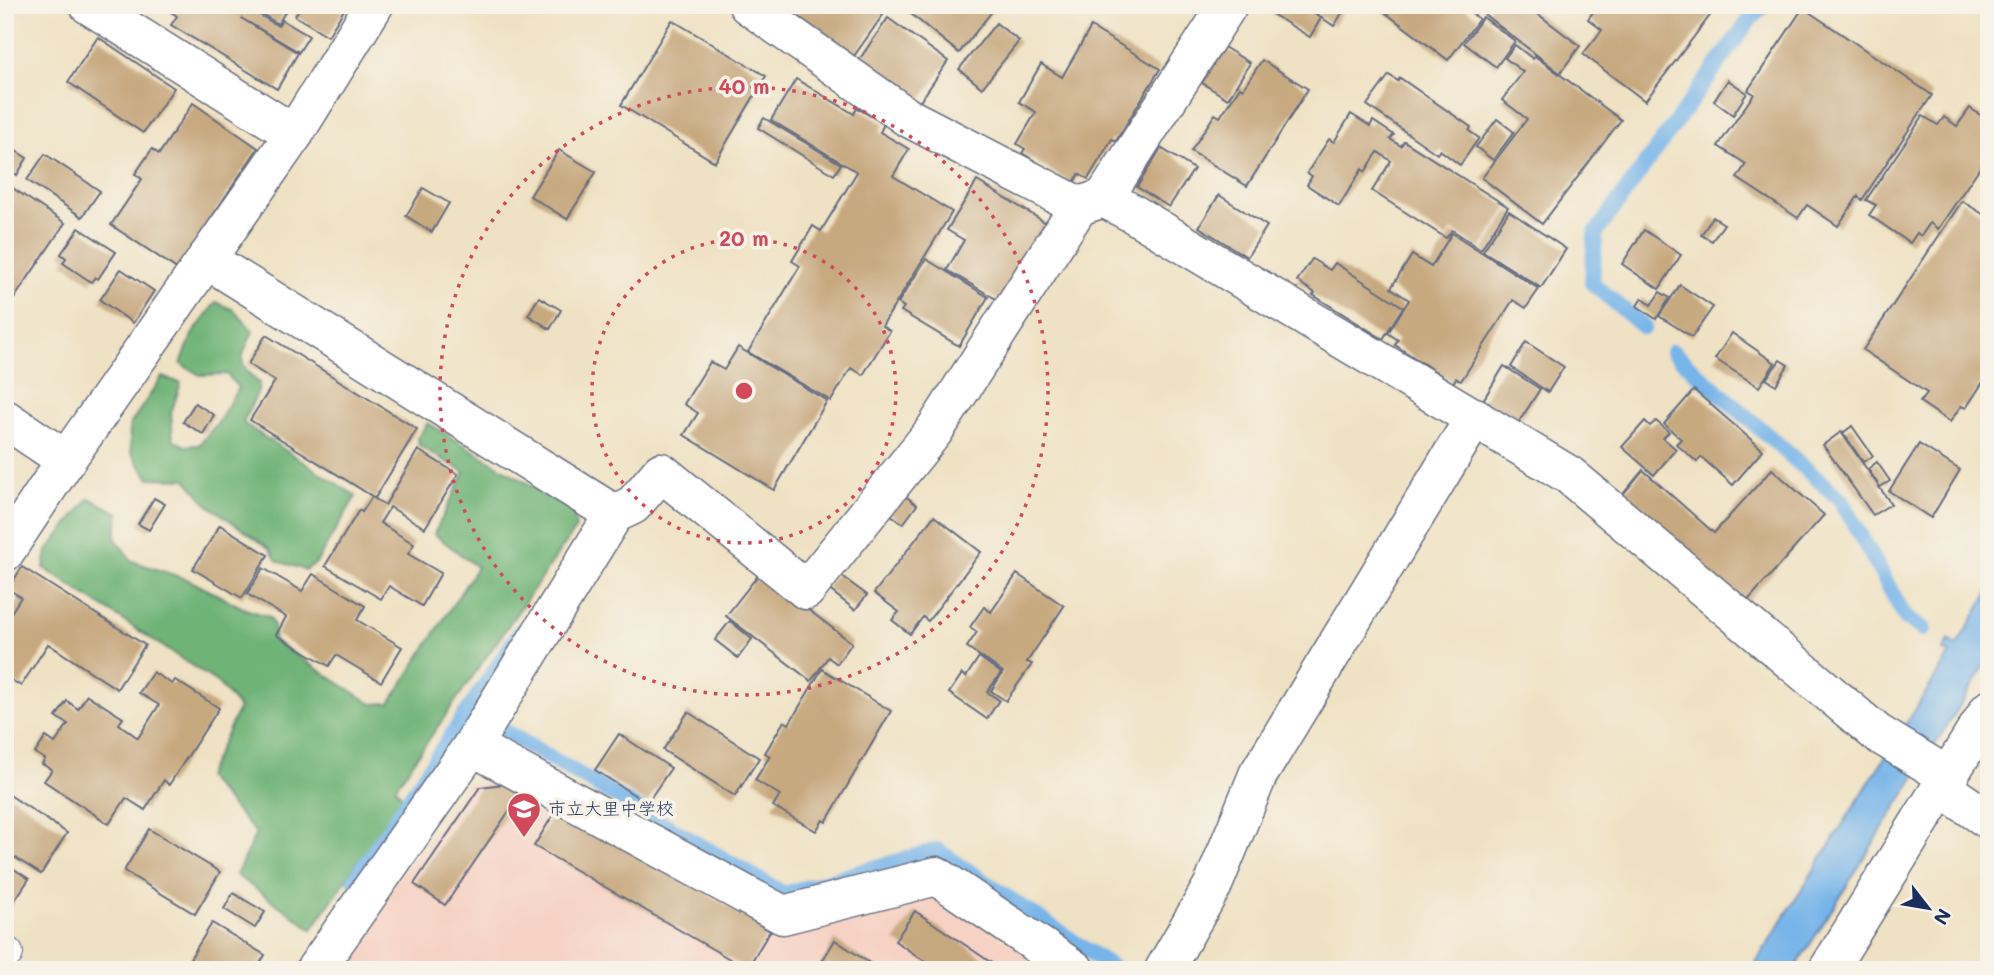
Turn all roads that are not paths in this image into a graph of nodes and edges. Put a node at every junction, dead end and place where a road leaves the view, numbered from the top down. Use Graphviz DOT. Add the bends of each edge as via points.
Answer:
graph roads {
  1 [pos="89,5"];
  2 [pos="374,5"];
  3 [pos="748,5"];
  4 [pos="1228,5"];
  5 [pos="294,134"];
  6 [pos="1091,202"];
  7 [pos="206,259"];
  8 [pos="1475,418"];
  9 [pos="5,419"];
  10 [pos="66,460"];
  11 [pos="614,514"];
  12 [pos="5,552"];
  13 [pos="1989,710"];
  14 [pos="472,746"];
  15 [pos="1944,779"];
  16 [pos="1989,820"];
  17 [pos="315,970"];
  18 [pos="1075,970"];
  19 [pos="1164,970"];
  20 [pos="1828,970"];
  1 -- 5 [label="street"];
  2 -- 5 [label="street"];
  3 -- 6 [label="street" via="907,117"];
  4 -- 6 [label="street"];
  5 -- 7 [label="street"];
  6 -- 8 [label="street" via="1132,212"];
  6 -- 11 [label="street" via="934,431 806,590 661,472 633,505"];
  7 -- 10 [label="street"];
  7 -- 11 [label="street"];
  8 -- 15 [label="street" via="1569,475 1877,733"];
  8 -- 19 [label="street" via="1258,775 1213,885"];
  9 -- 10 [label="street"];
  10 -- 12 [label="street"];
  11 -- 14 [label="street"];
  13 -- 15 [label="street"];
  14 -- 17 [label="street"];
  14 -- 18 [label="street" via="783,915 937,876"];
  15 -- 16 [label="street"];
  15 -- 20 [label="street"];
}
